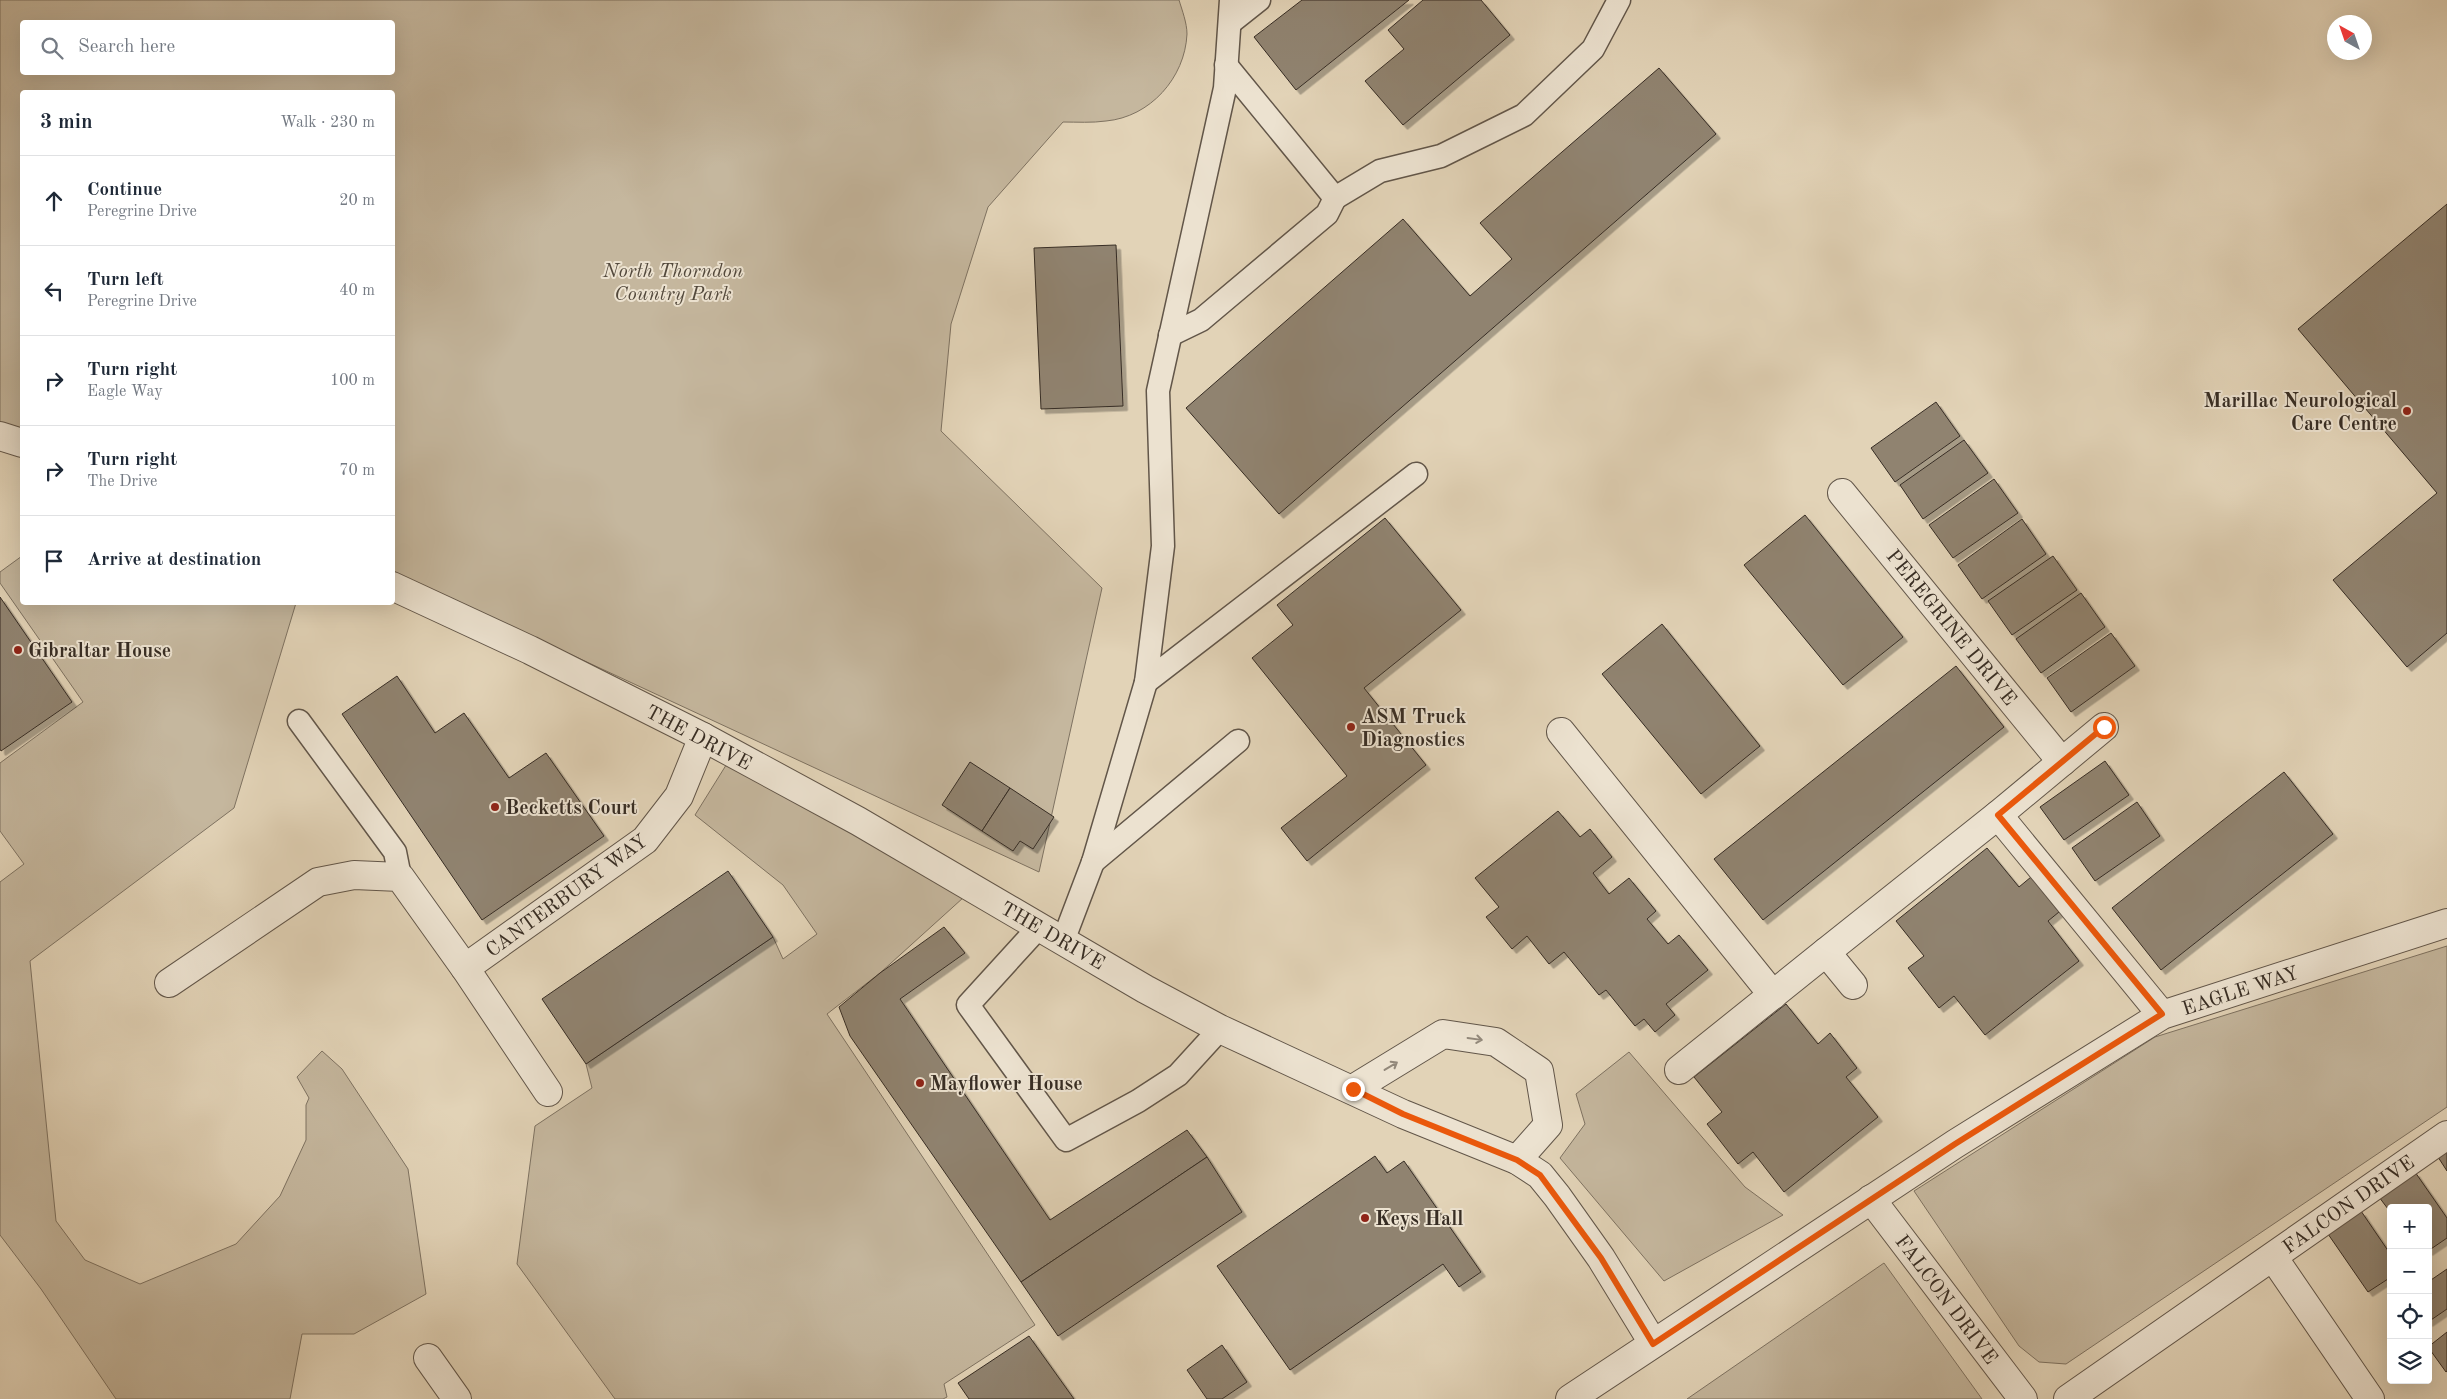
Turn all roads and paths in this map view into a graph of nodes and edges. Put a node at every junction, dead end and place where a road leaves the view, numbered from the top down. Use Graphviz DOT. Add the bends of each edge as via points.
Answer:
graph roads {
  1 [pos="1231,0"];
  2 [pos="1259,0"];
  3 [pos="1618,0"];
  4 [pos="1230,23"];
  5 [pos="1226,64"];
  6 [pos="1335,198"];
  7 [pos="1170,335"];
  8 [pos="0,436"];
  9 [pos="20,442"];
  10 [pos="1416,474"];
  11 [pos="1842,493"];
  12 [pos="395,587"];
  13 [pos="1146,682"];
  14 [pos="298,721"];
  15 [pos="2104,727"];
  16 [pos="1561,732"];
  17 [pos="703,737"];
  18 [pos="1238,741"];
  19 [pos="2062,762"];
  20 [pos="1998,815"];
  21 [pos="1093,862"];
  22 [pos="400,878"];
  23 [pos="2447,923"];
  24 [pos="1039,927"];
  25 [pos="1063,941"];
  26 [pos="1826,952"];
  27 [pos="465,968"];
  28 [pos="169,983"];
  29 [pos="1853,984"];
  30 [pos="1773,995"];
  31 [pos="2162,1014"];
  32 [pos="1220,1029"];
  33 [pos="1679,1070"];
  34 [pos="1353,1089"];
  35 [pos="548,1092"];
  36 [pos="2447,1135"];
  37 [pos="1517,1160"];
  38 [pos="1871,1200"];
  39 [pos="2273,1257"];
  40 [pos="2329,1340"];
  41 [pos="1653,1344"];
  42 [pos="428,1358"];
  43 [pos="458,1399"];
  44 [pos="1570,1399"];
  45 [pos="2023,1399"];
  46 [pos="2068,1399"];
  47 [pos="2363,1399"];
  48 [pos="2370,1399"];
  1 -- 4 [label="lane"];
  2 -- 4 [label="lane"];
  3 -- 6 [label="lane" via="1593,49 1524,115 1442,156 1380,171"];
  4 -- 5 [label="lane"];
  5 -- 6 [label="lane"];
  5 -- 7 [label="lane" via="1225,88"];
  6 -- 7 [label="lane" via="1327,214 1202,320"];
  7 -- 13 [label="lane" via="1158,391 1163,546"];
  8 -- 9 [label="street"];
  10 -- 13 [label="lane"];
  11 -- 19 [label="street, PEREGRINE DRIVE"];
  12 -- 17 [label="street, THE DRIVE" via="530,650"];
  13 -- 21 [label="lane"];
  14 -- 22 [label="lane" via="395,852"];
  15 -- 19 [label="street"];
  16 -- 30 [label="street"];
  17 -- 24 [label="street, THE DRIVE" via="858,821"];
  17 -- 27 [label="street, CANTERBURY WAY" via="679,796 645,840"];
  18 -- 21 [label="lane"];
  19 -- 20 [label="street"];
  20 -- 26 [label="street"];
  20 -- 31 [label="street"];
  21 -- 25 [label="lane"];
  22 -- 27 [label="street"];
  22 -- 28 [label="street" via="354,874 318,882"];
  23 -- 31 [label="street, EAGLE WAY"];
  24 -- 25 [label="street, THE DRIVE"];
  24 -- 32 [label="lane" via="968,1005 1066,1140 1178,1075"];
  25 -- 32 [label="street, THE DRIVE"];
  26 -- 29 [label="street"];
  26 -- 30 [label="street"];
  27 -- 35 [label="street"];
  30 -- 33 [label="street"];
  31 -- 38 [label="street, EAGLE WAY"];
  32 -- 34 [label="street, THE DRIVE"];
  34 -- 37 [label="street, THE DRIVE" via="1403,1114"];
  34 -- 37 [label="street, one-way" via="1443,1034 1496,1042 1540,1070 1548,1125"];
  36 -- 39 [label="street, FALCON DRIVE"];
  37 -- 41 [label="street, THE DRIVE" via="1540,1175 1556,1196 1601,1258"];
  38 -- 41 [label="street, EAGLE WAY"];
  38 -- 45 [label="street, FALCON DRIVE"];
  39 -- 40 [label="street, FALCON DRIVE"];
  39 -- 46 [label="street, FALCON DRIVE"];
  40 -- 47 [label="lane"];
  40 -- 48 [label="street, FALCON DRIVE"];
  41 -- 44 [label="street, EAGLE WAY"];
  42 -- 43 [label="street"];
}
